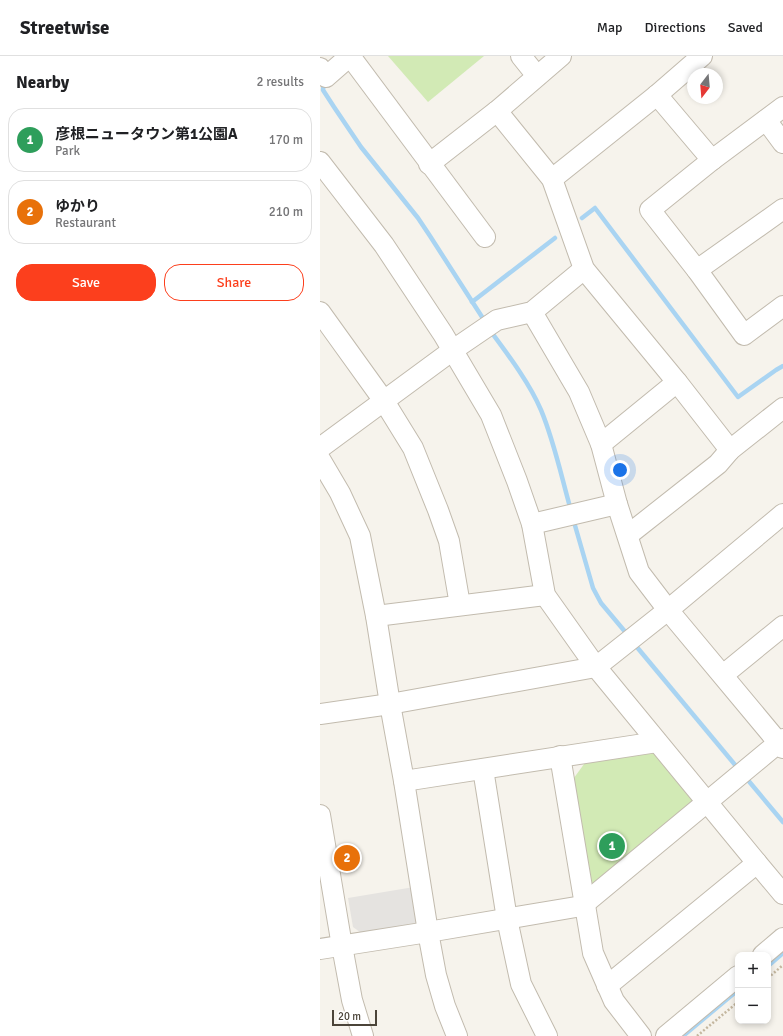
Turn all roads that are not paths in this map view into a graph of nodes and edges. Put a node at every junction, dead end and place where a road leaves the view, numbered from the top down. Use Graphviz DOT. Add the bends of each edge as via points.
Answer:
graph roads {
  1 [pos="350,56"];
  2 [pos="521,56"];
  3 [pos="561,56"];
  4 [pos="702,56"];
  5 [pos="320,68"];
  6 [pos="537,76"];
  7 [pos="657,95"];
  8 [pos="783,107"];
  9 [pos="497,111"];
  10 [pos="766,120"];
  11 [pos="783,143"];
  12 [pos="712,160"];
  13 [pos="320,162"];
  14 [pos="429,164"];
  15 [pos="552,179"];
  16 [pos="783,209"];
  17 [pos="485,237"];
  18 [pos="584,269"];
  19 [pos="697,270"];
  20 [pos="783,306"];
  21 [pos="320,312"];
  22 [pos="532,312"];
  23 [pos="453,350"];
  24 [pos="677,382"];
  25 [pos="384,401"];
  26 [pos="783,408"];
  27 [pos="601,444"];
  28 [pos="320,448"];
  29 [pos="730,450"];
  30 [pos="320,459"];
  31 [pos="617,504"];
  32 [pos="783,514"];
  33 [pos="532,524"];
  34 [pos="628,535"];
  35 [pos="545,595"];
  36 [pos="460,605"];
  37 [pos="668,610"];
  38 [pos="376,616"];
  39 [pos="783,626"];
  40 [pos="596,667"];
  41 [pos="723,675"];
  42 [pos="390,704"];
  43 [pos="320,714"];
  44 [pos="657,742"];
  45 [pos="781,743"];
  46 [pos="560,756"];
  47 [pos="483,769"];
  48 [pos="404,781"];
  49 [pos="707,802"];
  50 [pos="320,814"];
  51 [pos="757,863"];
  52 [pos="783,894"];
  53 [pos="584,904"];
  54 [pos="507,919"];
  55 [pos="428,932"];
  56 [pos="783,938"];
  57 [pos="342,946"];
  58 [pos="320,949"];
  59 [pos="767,952"];
  60 [pos="735,978"];
  61 [pos="607,986"];
  62 [pos="363,1036"];
  63 [pos="457,1036"];
  64 [pos="547,1036"];
  65 [pos="641,1036"];
  66 [pos="666,1036"];
  1 -- 5 [label="street" via="326,77"];
  1 -- 14 [label="street"];
  2 -- 6 [label="street"];
  3 -- 6 [label="street"];
  4 -- 7 [label="street"];
  6 -- 9 [label="street"];
  7 -- 12 [label="street"];
  7 -- 15 [label="street"];
  8 -- 10 [label="street"];
  9 -- 14 [label="street"];
  9 -- 15 [label="street"];
  10 -- 11 [label="street"];
  10 -- 12 [label="street"];
  12 -- 19 [label="street" via="650,210"];
  13 -- 23 [label="street" via="384,245"];
  14 -- 17 [label="street"];
  15 -- 18 [label="street"];
  16 -- 19 [label="street"];
  18 -- 22 [label="street"];
  18 -- 24 [label="street"];
  19 -- 20 [label="street" via="744,335"];
  21 -- 25 [label="street"];
  22 -- 23 [label="street" via="497,320"];
  22 -- 27 [label="street" via="579,392"];
  23 -- 25 [label="street"];
  23 -- 33 [label="street" via="491,415 518,481"];
  24 -- 27 [label="street"];
  24 -- 29 [label="street"];
  25 -- 28 [label="street"];
  25 -- 36 [label="street" via="414,448 438,510 449,541"];
  26 -- 29 [label="street"];
  27 -- 31 [label="street"];
  29 -- 34 [label="street" via="718,464"];
  30 -- 38 [label="street" via="340,492 360,536"];
  31 -- 33 [label="street"];
  31 -- 34 [label="street"];
  32 -- 37 [label="street"];
  33 -- 35 [label="street"];
  34 -- 37 [label="street" via="639,572"];
  35 -- 36 [label="street"];
  35 -- 40 [label="street"];
  36 -- 38 [label="street"];
  37 -- 40 [label="street"];
  37 -- 41 [label="street"];
  38 -- 42 [label="street"];
  39 -- 41 [label="street"];
  40 -- 42 [label="street"];
  40 -- 44 [label="street"];
  41 -- 45 [label="street"];
  42 -- 43 [label="street"];
  42 -- 48 [label="street"];
  44 -- 46 [label="street"];
  44 -- 49 [label="street"];
  45 -- 49 [label="street"];
  46 -- 47 [label="street"];
  46 -- 53 [label="street"];
  47 -- 48 [label="street"];
  47 -- 54 [label="street"];
  48 -- 55 [label="street"];
  49 -- 51 [label="street"];
  49 -- 53 [label="street"];
  50 -- 57 [label="street"];
  51 -- 52 [label="street"];
  51 -- 61 [label="street"];
  53 -- 54 [label="street"];
  53 -- 61 [label="street" via="593,953"];
  54 -- 55 [label="street"];
  54 -- 64 [label="street" via="521,984"];
  55 -- 57 [label="street"];
  55 -- 63 [label="street" via="436,975"];
  56 -- 59 [label="street"];
  57 -- 58 [label="street"];
  57 -- 62 [label="street" via="352,1000"];
  60 -- 66 [label="street"];
  61 -- 65 [label="street" via="614,1000"];
}
